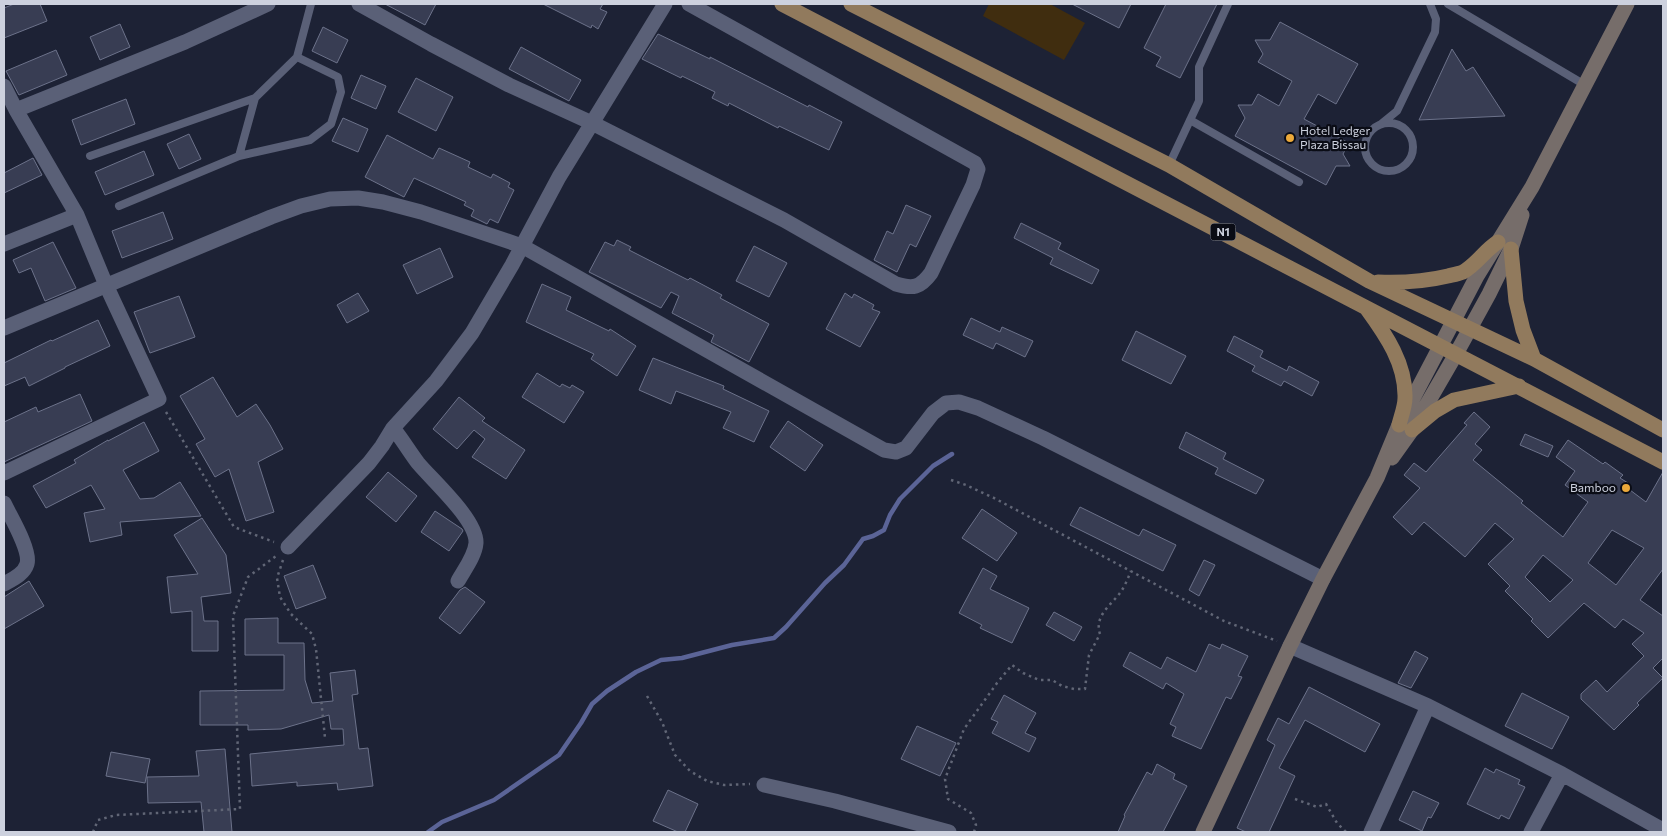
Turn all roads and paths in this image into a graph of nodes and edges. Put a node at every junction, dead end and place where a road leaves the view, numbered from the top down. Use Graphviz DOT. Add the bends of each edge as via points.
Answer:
graph roads {
  1 [pos="268,4"];
  2 [pos="311,4"];
  3 [pos="359,4"];
  4 [pos="665,4"];
  5 [pos="690,4"];
  6 [pos="782,4"];
  7 [pos="851,4"];
  8 [pos="1228,4"];
  9 [pos="1430,4"];
  10 [pos="1448,4"];
  11 [pos="1627,4"];
  12 [pos="297,57"];
  13 [pos="1585,85"];
  14 [pos="4,86"];
  15 [pos="255,98"];
  16 [pos="16,110"];
  17 [pos="1190,120"];
  18 [pos="592,123"];
  19 [pos="1378,126"];
  20 [pos="90,156"];
  21 [pos="239,156"];
  22 [pos="1169,165"];
  23 [pos="1299,182"];
  24 [pos="119,206"];
  25 [pos="76,215"];
  26 [pos="4,244"];
  27 [pos="1505,245"];
  28 [pos="522,246"];
  29 [pos="1369,281"];
  30 [pos="106,285"];
  31 [pos="1365,306"];
  32 [pos="1453,320"];
  33 [pos="4,328"];
  34 [pos="1470,328"];
  35 [pos="1440,346"];
  36 [pos="1456,354"];
  37 [pos="1534,360"];
  38 [pos="1519,386"];
  39 [pos="159,399"];
  40 [pos="393,428"];
  41 [pos="1405,428"];
  42 [pos="1663,430"];
  43 [pos="1663,462"];
  44 [pos="4,474"];
  45 [pos="952,480"];
  46 [pos="4,503"];
  47 [pos="288,547"];
  48 [pos="1131,571"];
  49 [pos="1323,579"];
  50 [pos="458,581"];
  51 [pos="4,584"];
  52 [pos="1290,646"];
  53 [pos="647,696"];
  54 [pos="1428,706"];
  55 [pos="326,738"];
  56 [pos="1562,774"];
  57 [pos="764,785"];
  58 [pos="1296,799"];
  59 [pos="1663,830"];
  60 [pos="93,832"];
  61 [pos="949,832"];
  62 [pos="974,832"];
  63 [pos="1203,832"];
  64 [pos="1346,832"];
  65 [pos="1371,832"];
  66 [pos="1531,832"];
  1 -- 16 [label="street"];
  2 -- 12 [label="lane"];
  3 -- 18 [label="street" via="509,85"];
  4 -- 18 [label="street"];
  5 -- 18 [label="street" via="975,163 978,169 976,178 925,282 907,287 896,284 784,220"];
  6 -- 31 [label="main road, N1"];
  7 -- 22 [label="main road, N1"];
  8 -- 17 [label="lane" via="1198,67 1199,101"];
  9 -- 19 [label="lane" via="1436,19 1435,32 1397,111"];
  10 -- 13 [label="lane"];
  11 -- 13 [label="street"];
  12 -- 15 [label="lane"];
  12 -- 21 [label="lane" via="338,77 340,92 331,124 310,140"];
  13 -- 27 [label="street"];
  14 -- 16 [label="street"];
  15 -- 20 [label="lane"];
  15 -- 21 [label="lane"];
  16 -- 25 [label="street"];
  17 -- 22 [label="lane"];
  17 -- 23 [label="lane"];
  18 -- 28 [label="street"];
  19 -- 19 [label="lane" via="1371,131 1366,142 1366,155 1373,165 1384,171 1396,171 1412,157 1413,141 1400,126 1391,123"];
  21 -- 24 [label="lane"];
  22 -- 29 [label="main road, N1"];
  25 -- 26 [label="street"];
  25 -- 30 [label="street"];
  27 -- 29 [label="main road" via="1492,246 1461,273 1407,283"];
  27 -- 32 [label="street" via="1477,276"];
  27 -- 34 [label="street" via="1489,294"];
  27 -- 37 [label="main road" via="1523,330"];
  28 -- 30 [label="street" via="384,202 358,198 330,199 271,217"];
  28 -- 40 [label="street" via="462,347"];
  28 -- 49 [label="street" via="884,450 896,452 906,448 934,413 946,403 959,402 1043,438"];
  29 -- 32 [label="main road, N1"];
  30 -- 33 [label="street"];
  30 -- 39 [label="street"];
  31 -- 35 [label="main road, N1"];
  31 -- 41 [label="main road" via="1386,335 1402,372"];
  32 -- 34 [label="main road, N1"];
  32 -- 35 [label="street"];
  34 -- 36 [label="street"];
  34 -- 37 [label="main road, N1"];
  35 -- 36 [label="main road, N1"];
  35 -- 41 [label="street"];
  36 -- 38 [label="main road, N1"];
  36 -- 41 [label="street"];
  37 -- 42 [label="main road, N1"];
  38 -- 41 [label="main road" via="1454,400"];
  38 -- 43 [label="main road, N1"];
  39 -- 44 [label="street"];
  39 -- 47 [label="path" via="234,527"];
  40 -- 47 [label="street" via="368,463"];
  40 -- 50 [label="street" via="459,508 475,536 474,550"];
  41 -- 49 [label="street"];
  45 -- 48 [label="path" via="994,498"];
  46 -- 51 [label="street" via="27,554 27,564 21,573"];
  47 -- 55 [label="path" via="277,578 280,597 291,614 312,634"];
  47 -- 60 [label="path" via="248,577 233,616 240,809 116,815 98,820"];
  48 -- 52 [label="path" via="1224,620"];
  48 -- 62 [label="path" via="1119,594 1100,618 1100,634 1089,655 1085,689 1039,680 1012,665 964,729 946,780 948,799 971,814 976,824"];
  49 -- 52 [label="street"];
  52 -- 54 [label="street"];
  52 -- 63 [label="street"];
  53 -- 57 [label="path" via="676,756 690,771 707,781 724,785"];
  54 -- 56 [label="street"];
  54 -- 65 [label="street"];
  56 -- 59 [label="street"];
  56 -- 66 [label="street"];
  57 -- 61 [label="street"];
  58 -- 64 [label="path" via="1317,807 1326,804 1337,824"];
}
